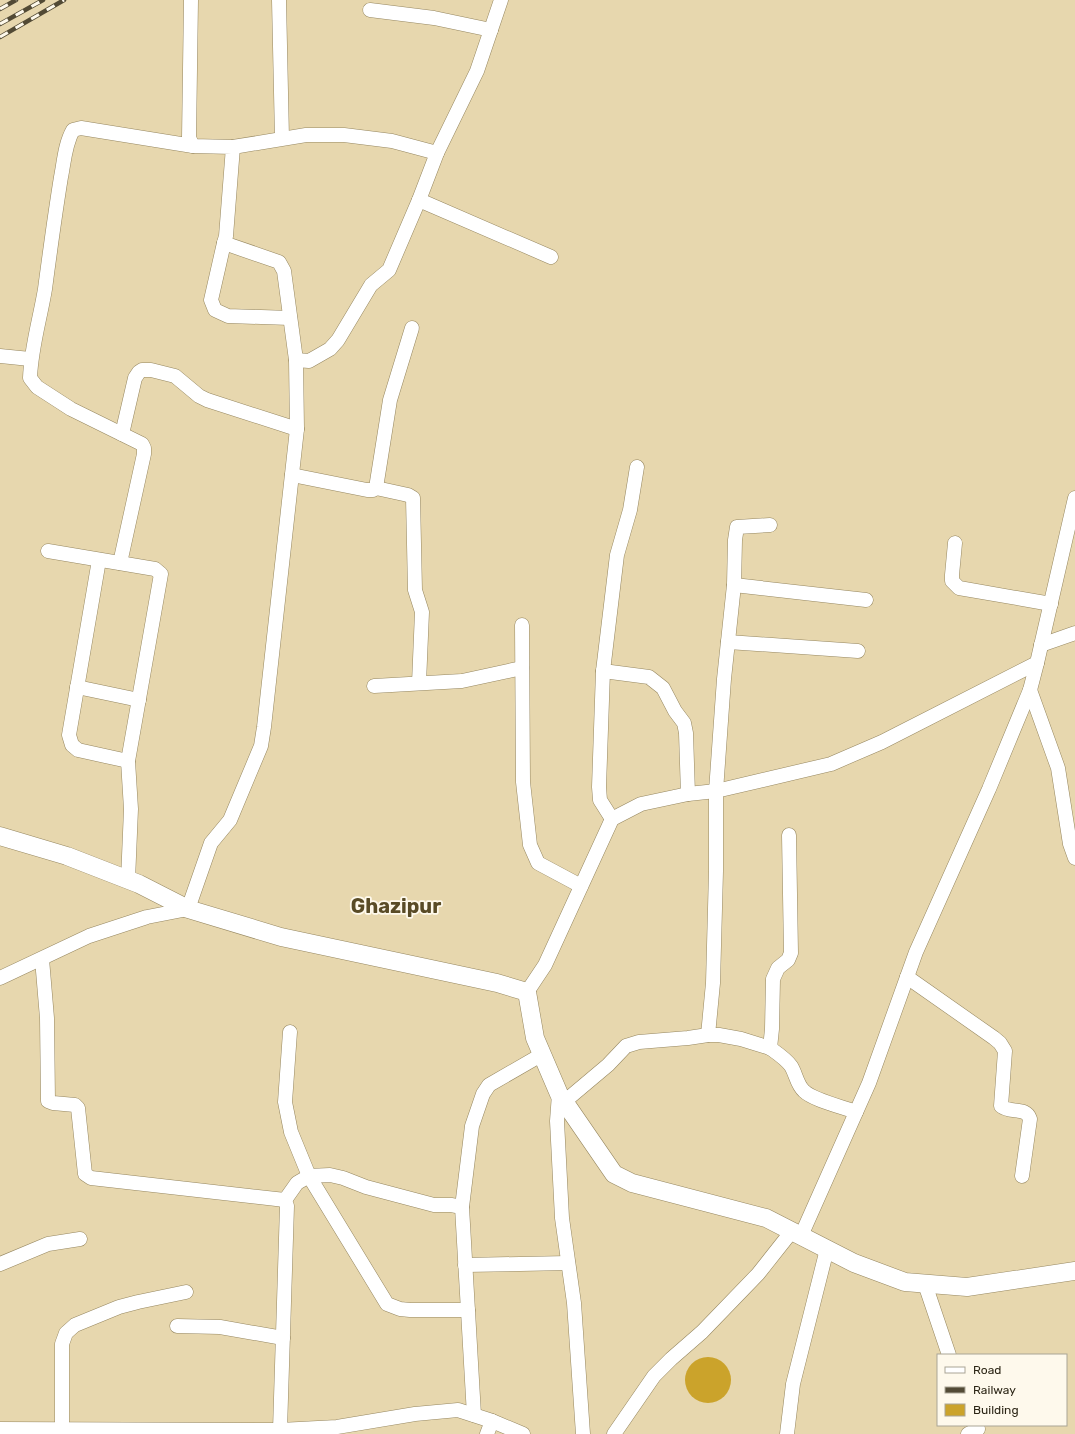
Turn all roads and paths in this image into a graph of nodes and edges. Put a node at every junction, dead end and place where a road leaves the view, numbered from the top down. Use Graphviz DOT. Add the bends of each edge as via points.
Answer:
graph roads {
  1 [pos="192,0"];
  2 [pos="279,0"];
  3 [pos="501,0"];
  4 [pos="370,10"];
  5 [pos="491,30"];
  6 [pos="282,138"];
  7 [pos="193,146"];
  8 [pos="233,147"];
  9 [pos="437,152"];
  10 [pos="419,200"];
  11 [pos="224,243"];
  12 [pos="551,257"];
  13 [pos="290,318"];
  14 [pos="412,328"];
  15 [pos="0,356"];
  16 [pos="30,359"];
  17 [pos="296,360"];
  18 [pos="297,429"];
  19 [pos="122,434"];
  20 [pos="637,467"];
  21 [pos="292,475"];
  22 [pos="376,488"];
  23 [pos="1075,498"];
  24 [pos="770,526"];
  25 [pos="955,543"];
  26 [pos="48,551"];
  27 [pos="99,560"];
  28 [pos="120,563"];
  29 [pos="734,585"];
  30 [pos="866,600"];
  31 [pos="1051,604"];
  32 [pos="522,625"];
  33 [pos="1075,633"];
  34 [pos="728,642"];
  35 [pos="1042,645"];
  36 [pos="858,651"];
  37 [pos="1037,663"];
  38 [pos="522,668"];
  39 [pos="603,671"];
  40 [pos="419,683"];
  41 [pos="374,686"];
  42 [pos="77,687"];
  43 [pos="1030,690"];
  44 [pos="139,700"];
  45 [pos="128,761"];
  46 [pos="716,791"];
  47 [pos="688,794"];
  48 [pos="612,819"];
  49 [pos="789,835"];
  50 [pos="0,836"];
  51 [pos="1075,858"];
  52 [pos="128,880"];
  53 [pos="581,886"];
  54 [pos="188,909"];
  55 [pos="42,959"];
  56 [pos="907,977"];
  57 [pos="0,978"];
  58 [pos="527,992"];
  59 [pos="290,1032"];
  60 [pos="708,1035"];
  61 [pos="770,1048"];
  62 [pos="541,1056"];
  63 [pos="561,1098"];
  64 [pos="856,1112"];
  65 [pos="309,1176"];
  66 [pos="1022,1176"];
  67 [pos="285,1200"];
  68 [pos="462,1207"];
  69 [pos="797,1234"];
  70 [pos="80,1239"];
  71 [pos="827,1249"];
  72 [pos="568,1263"];
  73 [pos="0,1264"];
  74 [pos="465,1265"];
  75 [pos="1075,1271"];
  76 [pos="925,1284"];
  77 [pos="186,1292"];
  78 [pos="468,1310"];
  79 [pos="177,1326"];
  80 [pos="283,1338"];
  81 [pos="949,1354"];
  82 [pos="474,1415"];
  83 [pos="492,1421"];
  84 [pos="0,1429"];
  85 [pos="62,1430"];
  86 [pos="280,1430"];
  87 [pos="41,1432"];
  88 [pos="143,1432"];
  89 [pos="487,1434"];
  90 [pos="523,1434"];
  91 [pos="583,1434"];
  92 [pos="614,1434"];
  93 [pos="787,1434"];
  1 -- 7 [label="street" via="189,138"];
  2 -- 6 [label="street"];
  3 -- 5 [label="street"];
  4 -- 5 [label="street" via="434,18"];
  5 -- 9 [label="street" via="477,71"];
  6 -- 8 [label="street"];
  6 -- 9 [label="street" via="344,135 392,141"];
  7 -- 8 [label="street"];
  7 -- 16 [label="street" via="81,128 73,130 65,153 45,290"];
  8 -- 11 [label="street"];
  9 -- 10 [label="street"];
  10 -- 12 [label="street"];
  10 -- 17 [label="street" via="389,270 371,285 338,340 330,349 309,361"];
  11 -- 13 [label="street" via="279,262 284,271"];
  11 -- 13 [label="street" via="211,300 215,310 228,316"];
  13 -- 17 [label="street"];
  14 -- 22 [label="street" via="390,400"];
  15 -- 16 [label="street"];
  16 -- 19 [label="street" via="30,378 37,387 71,409"];
  17 -- 18 [label="street"];
  18 -- 19 [label="street" via="207,400 175,376 142,370 135,378"];
  18 -- 21 [label="street"];
  19 -- 28 [label="street" via="142,444 144,454"];
  20 -- 39 [label="street" via="630,510 617,555"];
  21 -- 22 [label="street" via="367,490"];
  21 -- 54 [label="street" via="261,746 230,820 211,843"];
  22 -- 40 [label="street" via="413,498 415,590 422,612"];
  23 -- 31 [label="street"];
  24 -- 29 [label="street" via="737,527"];
  25 -- 31 [label="street" via="952,581 959,588"];
  26 -- 27 [label="street"];
  27 -- 28 [label="street"];
  27 -- 42 [label="street"];
  28 -- 44 [label="street" via="155,569 161,574"];
  29 -- 30 [label="street"];
  29 -- 34 [label="street"];
  31 -- 35 [label="street"];
  32 -- 38 [label="street"];
  33 -- 35 [label="street"];
  34 -- 36 [label="street"];
  34 -- 46 [label="street"];
  35 -- 37 [label="street"];
  37 -- 43 [label="street"];
  37 -- 46 [label="street" via="882,742 831,764"];
  38 -- 40 [label="street" via="462,680"];
  38 -- 53 [label="street" via="523,782 530,845 538,863"];
  39 -- 47 [label="street" via="649,677 663,688 684,723"];
  39 -- 48 [label="street" via="600,800"];
  40 -- 41 [label="street"];
  42 -- 44 [label="street"];
  42 -- 45 [label="street" via="69,735 72,745 78,750"];
  43 -- 51 [label="street" via="1058,768 1070,844"];
  43 -- 56 [label="street"];
  44 -- 45 [label="street"];
  45 -- 52 [label="street" via="131,809"];
  46 -- 47 [label="street"];
  46 -- 60 [label="street" via="713,983"];
  47 -- 48 [label="street" via="641,804"];
  48 -- 53 [label="street"];
  49 -- 61 [label="street" via="791,953 773,978"];
  50 -- 52 [label="street" via="67,856"];
  52 -- 54 [label="street"];
  53 -- 58 [label="street" via="545,965"];
  54 -- 55 [label="street" via="146,918 89,936"];
  54 -- 58 [label="street" via="281,937 497,983"];
  55 -- 57 [label="street"];
  55 -- 67 [label="street" via="47,1018 48,1101 53,1104 75,1105 78,1108 85,1174 91,1178"];
  56 -- 64 [label="street"];
  56 -- 66 [label="street" via="994,1038 1005,1051 1001,1106 1025,1112 1029,1114 1030,1119"];
  58 -- 62 [label="street" via="535,1038"];
  59 -- 65 [label="street" via="285,1102 291,1132"];
  60 -- 61 [label="street" via="741,1039"];
  60 -- 63 [label="street" via="639,1042 626,1046 608,1065"];
  61 -- 64 [label="street" via="790,1065 804,1091"];
  62 -- 63 [label="street"];
  62 -- 68 [label="street" via="489,1085 483,1094 472,1126"];
  63 -- 69 [label="street" via="614,1174 649,1188 766,1218"];
  63 -- 72 [label="street" via="557,1120 562,1218"];
  64 -- 69 [label="street"];
  65 -- 67 [label="street" via="297,1183"];
  65 -- 68 [label="street" via="330,1175 434,1205"];
  65 -- 78 [label="street" via="387,1304 410,1310"];
  67 -- 80 [label="street" via="287,1206"];
  68 -- 74 [label="street"];
  69 -- 71 [label="street"];
  69 -- 92 [label="street" via="702,1332 654,1376"];
  70 -- 73 [label="street" via="48,1244"];
  71 -- 76 [label="street" via="878,1273 905,1282"];
  71 -- 93 [label="street" via="793,1384"];
  72 -- 74 [label="street"];
  72 -- 91 [label="street" via="574,1303"];
  74 -- 78 [label="street"];
  75 -- 76 [label="street" via="967,1288"];
  76 -- 81 [label="street"];
  77 -- 85 [label="street" via="119,1307 75,1325 66,1333 62,1344"];
  78 -- 82 [label="street"];
  79 -- 80 [label="street" via="220,1327"];
  80 -- 86 [label="street"];
  82 -- 83 [label="street"];
  82 -- 86 [label="street" via="458,1410 414,1414 337,1427"];
  83 -- 89 [label="street"];
  83 -- 90 [label="street"];
  84 -- 87 [label="street"];
  85 -- 87 [label="street"];
  85 -- 88 [label="street"];
  86 -- 88 [label="street"];
}
